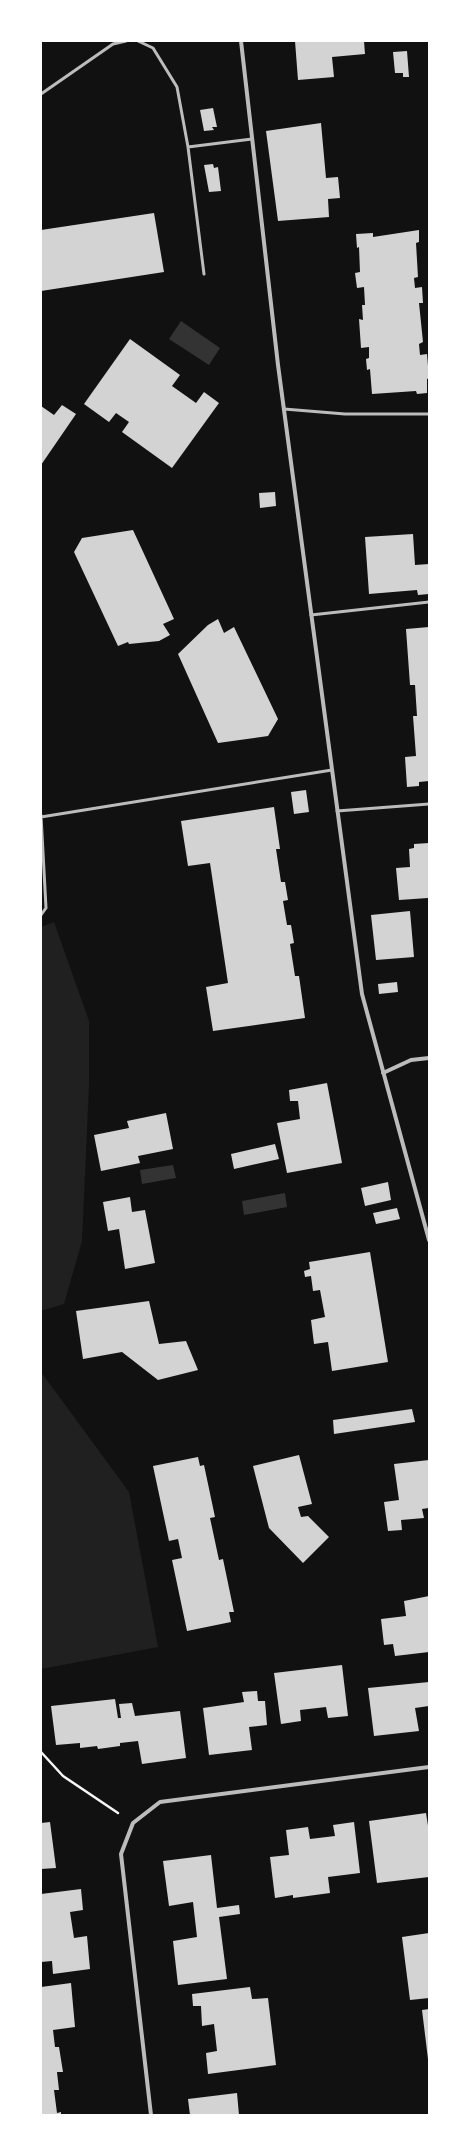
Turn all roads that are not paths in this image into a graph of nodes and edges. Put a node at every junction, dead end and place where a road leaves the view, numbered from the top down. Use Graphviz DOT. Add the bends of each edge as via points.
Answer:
graph roads {
  1 [pos="126,41"];
  2 [pos="138,41"];
  3 [pos="241,41"];
  4 [pos="41,94"];
  5 [pos="252,139"];
  6 [pos="188,147"];
  7 [pos="204,274"];
  8 [pos="284,409"];
  9 [pos="429,414"];
  10 [pos="429,602"];
  11 [pos="311,615"];
  12 [pos="332,770"];
  13 [pos="429,804"];
  14 [pos="337,811"];
  15 [pos="41,816"];
  16 [pos="41,915"];
  17 [pos="429,1058"];
  18 [pos="383,1073"];
  19 [pos="429,1240"];
  20 [pos="429,1767"];
  21 [pos="151,2115"];
  1 -- 4 [label="lane" via="113,44"];
  2 -- 6 [label="lane" via="153,48 177,87"];
  3 -- 5 [label="street"];
  5 -- 6 [label="lane"];
  5 -- 8 [label="street"];
  6 -- 7 [label="lane"];
  8 -- 9 [label="lane" via="345,414"];
  8 -- 11 [label="street"];
  10 -- 11 [label="lane"];
  11 -- 12 [label="street"];
  12 -- 14 [label="street"];
  12 -- 15 [label="lane"];
  13 -- 14 [label="lane"];
  14 -- 18 [label="street" via="362,994"];
  15 -- 16 [label="lane" via="46,908"];
  17 -- 18 [label="street" via="411,1060"];
  18 -- 19 [label="street"];
  20 -- 21 [label="street" via="160,1802 134,1823 121,1854"];
}
